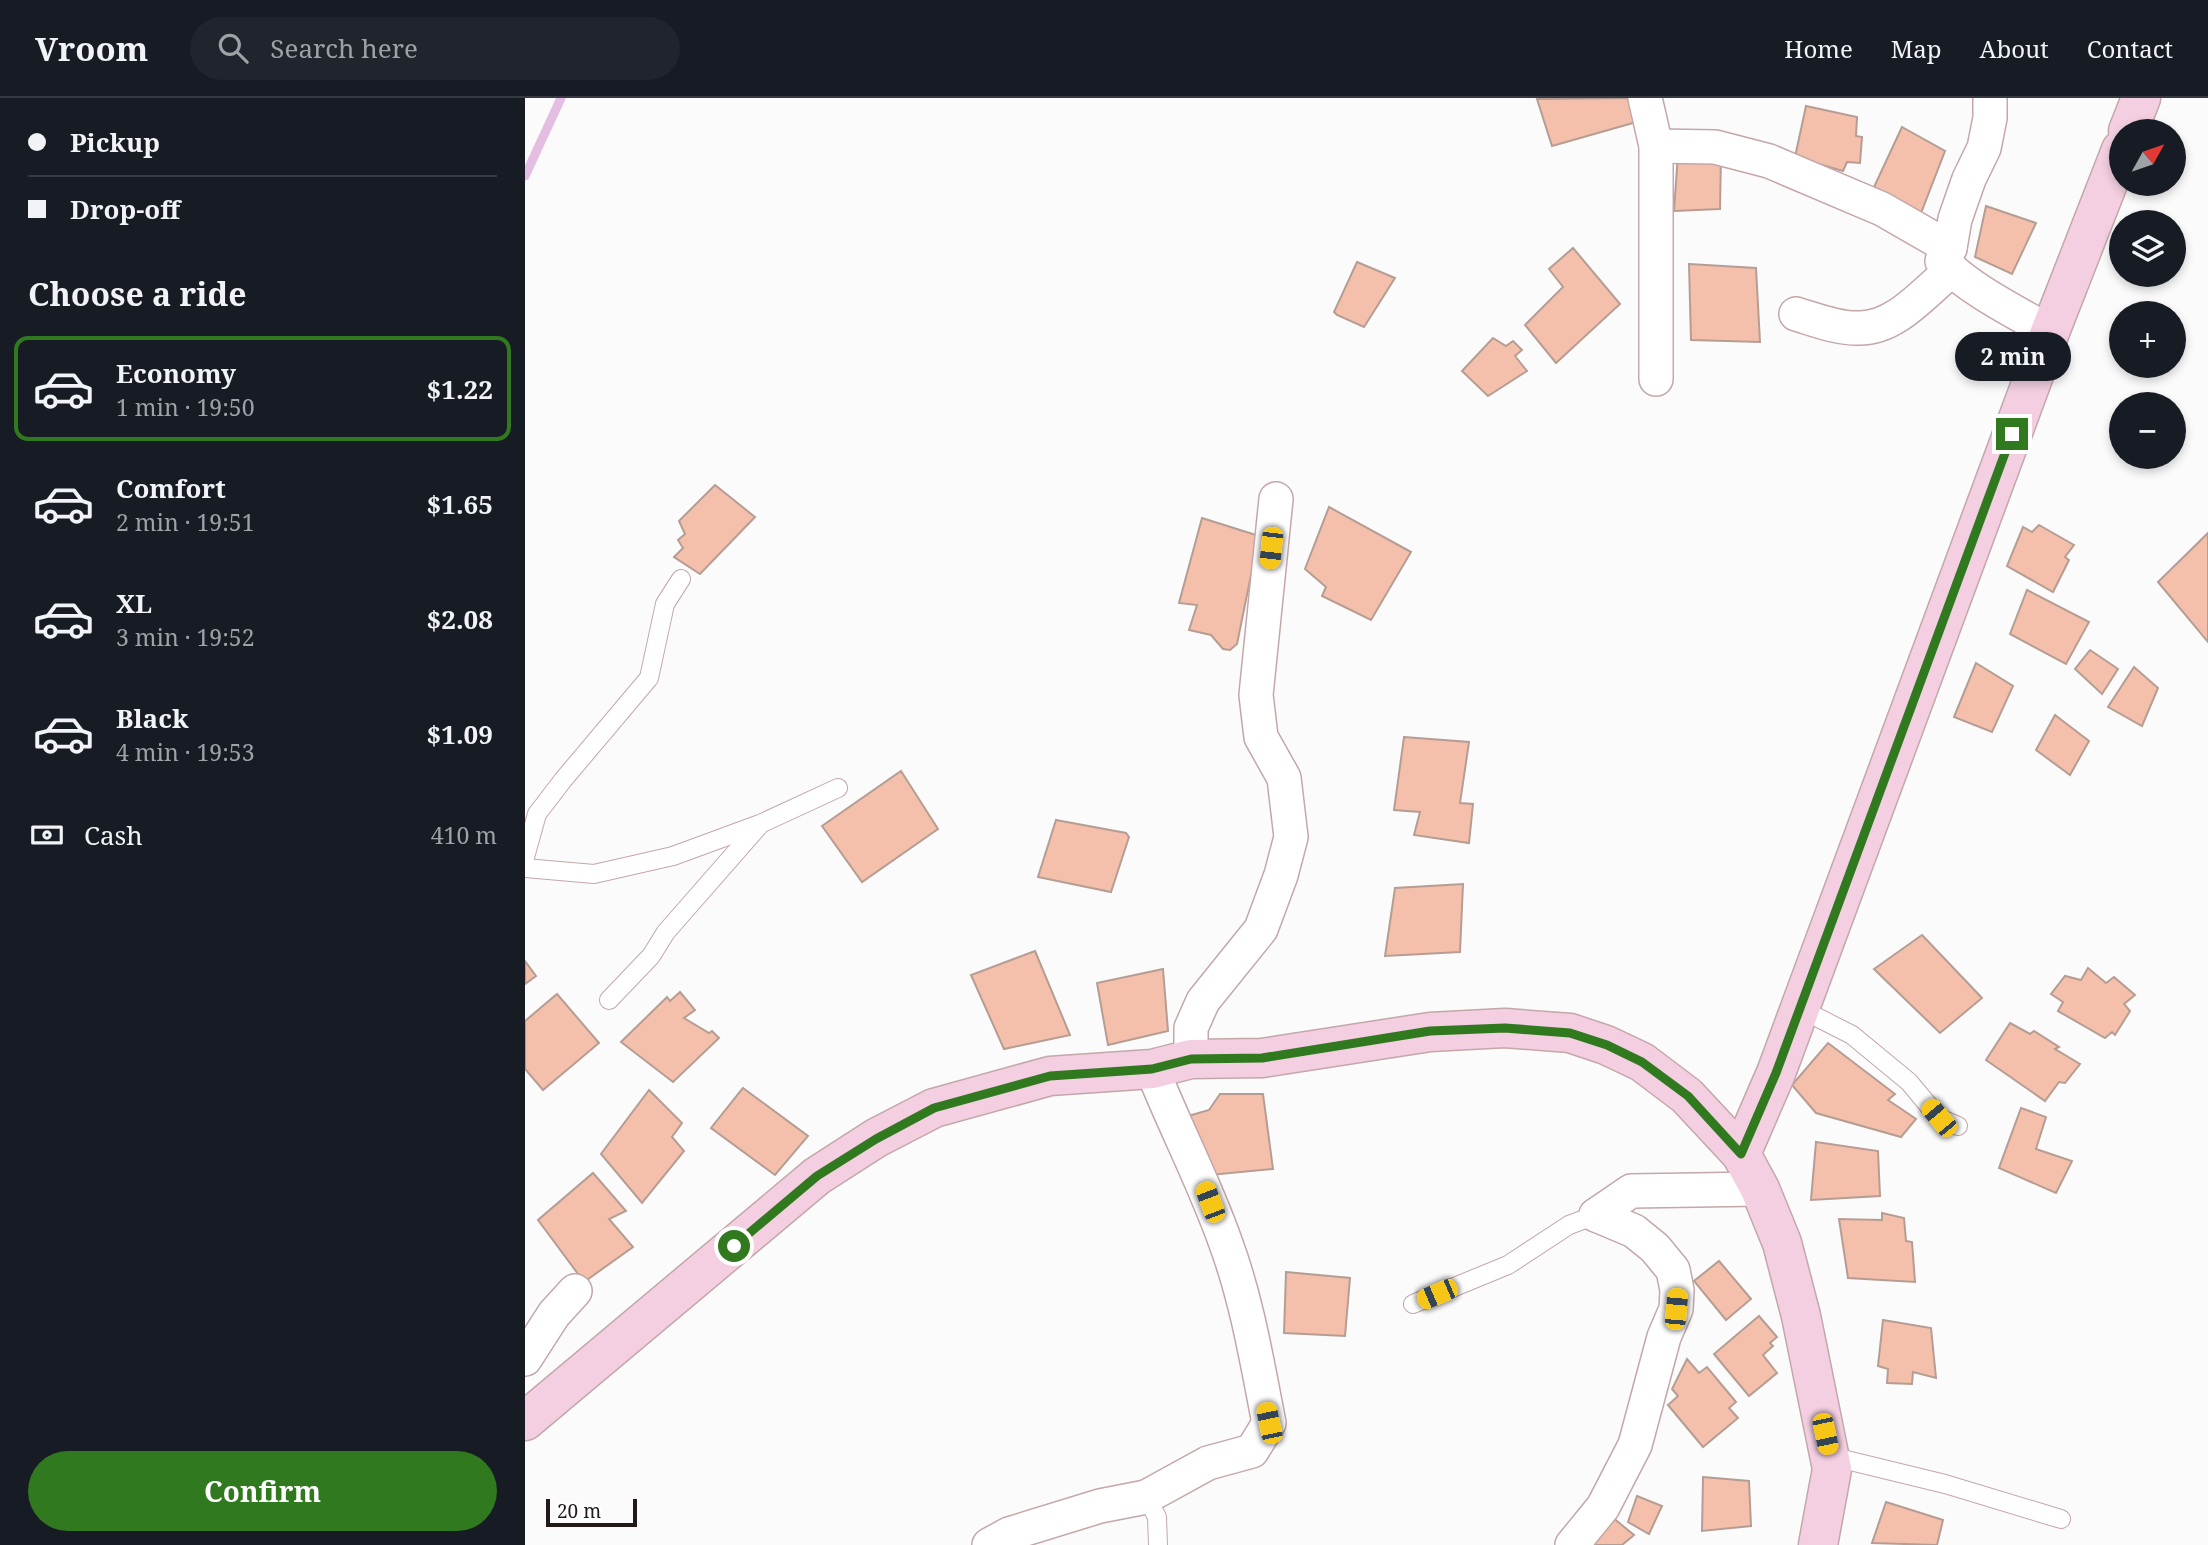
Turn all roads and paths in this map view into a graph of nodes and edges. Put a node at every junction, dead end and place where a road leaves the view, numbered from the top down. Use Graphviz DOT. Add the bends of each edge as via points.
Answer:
graph roads {
  1 [pos="1645,98"];
  2 [pos="1990,98"];
  3 [pos="2141,98"];
  4 [pos="2133,119"];
  5 [pos="1656,146"];
  6 [pos="2109,181"];
  7 [pos="1951,259"];
  8 [pos="1796,314"];
  9 [pos="2050,332"];
  10 [pos="1656,379"];
  11 [pos="1276,499"];
  12 [pos="681,579"];
  13 [pos="838,788"];
  14 [pos="760,824"];
  15 [pos="525,857"];
  16 [pos="525,868"];
  17 [pos="609,1000"];
  18 [pos="1799,1008"];
  19 [pos="1191,1059"];
  20 [pos="1152,1069"];
  21 [pos="1958,1126"];
  22 [pos="1741,1154"];
  23 [pos="1760,1189"];
  24 [pos="1597,1215"];
  25 [pos="575,1291"];
  26 [pos="1413,1304"];
  27 [pos="525,1359"];
  28 [pos="525,1421"];
  29 [pos="1829,1456"];
  30 [pos="1146,1497"];
  31 [pos="2061,1518"];
  32 [pos="989,1545"];
  33 [pos="1158,1545"];
  34 [pos="1572,1545"];
  35 [pos="1818,1545"];
  1 -- 5 [label="street"];
  2 -- 7 [label="street" via="1984,148 1955,219"];
  3 -- 4 [label="main road"];
  5 -- 7 [label="street" via="1715,147 1769,161 1882,209"];
  5 -- 10 [label="street"];
  6 -- 9 [label="main road"];
  7 -- 8 [label="street" via="1895,318 1879,326 1860,328"];
  7 -- 9 [label="street"];
  9 -- 18 [label="main road"];
  11 -- 19 [label="street" via="1256,695 1261,737 1284,778 1291,837 1261,929 1203,1001 1191,1028"];
  12 -- 15 [label="lane" via="665,604 649,678 537,814"];
  13 -- 14 [label="lane"];
  14 -- 16 [label="lane" via="673,856 594,874"];
  14 -- 17 [label="lane" via="666,932 651,957"];
  18 -- 21 [label="lane" via="1852,1035 1909,1082 1939,1118"];
  18 -- 22 [label="main road"];
  19 -- 20 [label="main road"];
  19 -- 22 [label="main road" via="1262,1058 1430,1031 1505,1028 1570,1033 1642,1062 1688,1096"];
  20 -- 28 [label="main road" via="1050,1076 934,1108 876,1139 817,1176"];
  20 -- 30 [label="street" via="1226,1242 1244,1300 1269,1423 1252,1451 1208,1463"];
  22 -- 23 [label="main road"];
  23 -- 24 [label="street" via="1631,1191"];
  23 -- 29 [label="main road" via="1782,1243 1801,1316"];
  24 -- 26 [label="lane" via="1569,1225 1508,1265"];
  24 -- 34 [label="street" via="1633,1231 1655,1248 1672,1270 1678,1290 1635,1445 1603,1507"];
  25 -- 27 [label="street"];
  29 -- 31 [label="lane"];
  29 -- 35 [label="main road" via="1832,1469"];
  30 -- 32 [label="street" via="1100,1506 1009,1534"];
  30 -- 33 [label="lane" via="1157,1517"];
}
